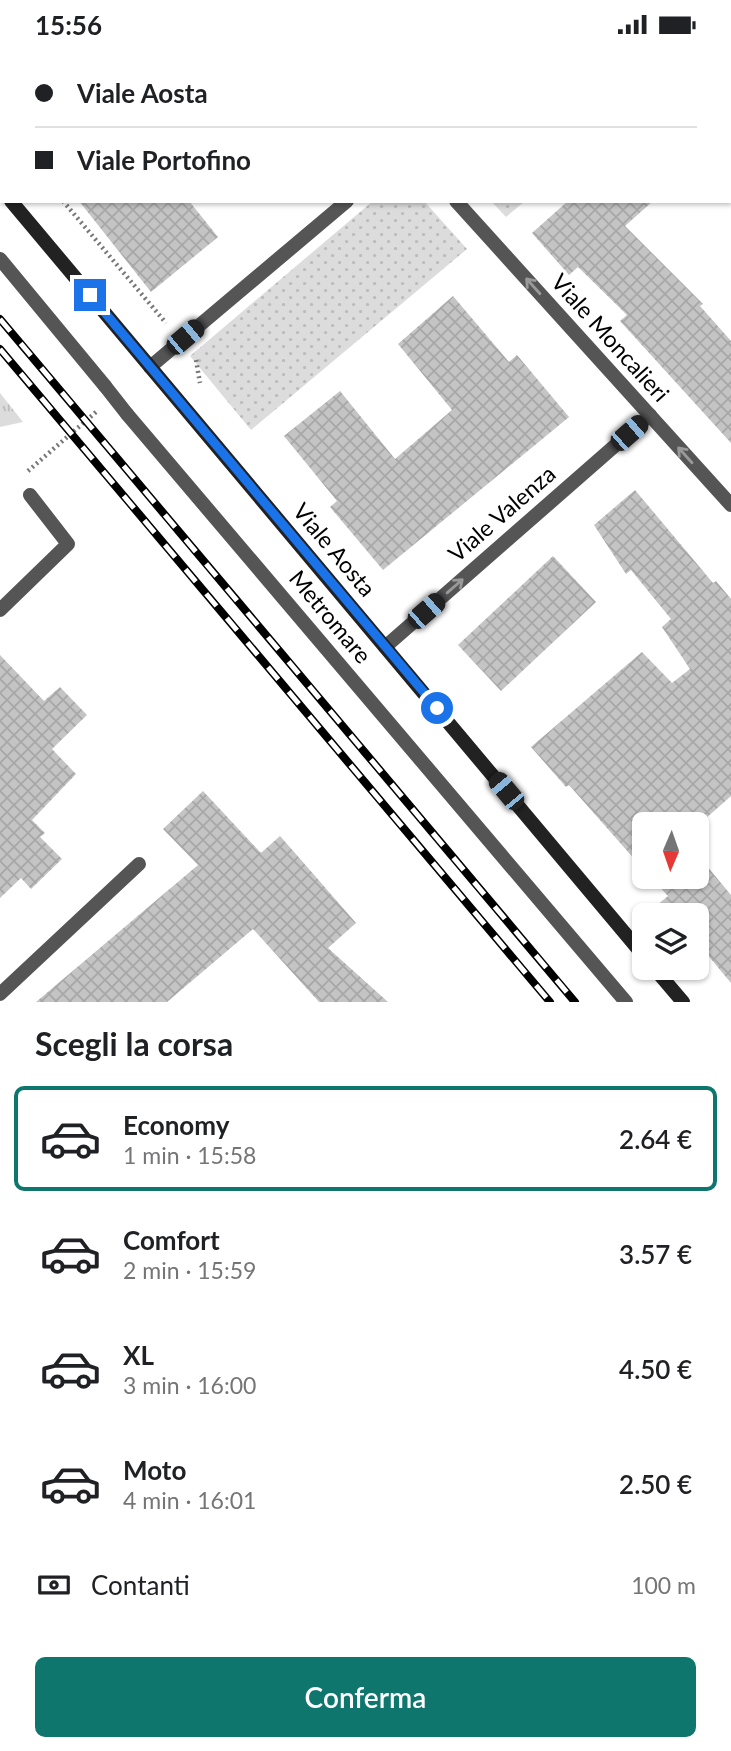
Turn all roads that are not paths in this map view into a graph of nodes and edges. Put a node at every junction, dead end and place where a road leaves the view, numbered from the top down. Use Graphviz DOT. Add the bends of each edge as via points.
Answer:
graph roads {
  1 [pos="13,203"];
  2 [pos="345,203"];
  3 [pos="458,203"];
  4 [pos="0,259"];
  5 [pos="150,367"];
  6 [pos="650,415"];
  7 [pos="30,495"];
  8 [pos="731,505"];
  9 [pos="0,610"];
  10 [pos="385,647"];
  11 [pos="139,864"];
  12 [pos="632,942"];
  13 [pos="664,980"];
  14 [pos="1,998"];
  15 [pos="626,1002"];
  16 [pos="683,1002"];
  1 -- 5 [label="street, Viale Aosta"];
  2 -- 5 [label="street"];
  6 -- 3 [label="street, Viale Moncalieri, one-way"];
  4 -- 15 [label="street, Metromare, bridge"];
  5 -- 10 [label="street, Viale Aosta"];
  8 -- 6 [label="street, Viale Moncalieri, one-way"];
  10 -- 6 [label="street, Viale Valenza, one-way"];
  7 -- 9 [label="street" via="68,544"];
  10 -- 12 [label="street, Viale Aosta"];
  11 -- 14 [label="street"];
  13 -- 16 [label="street"];
}
